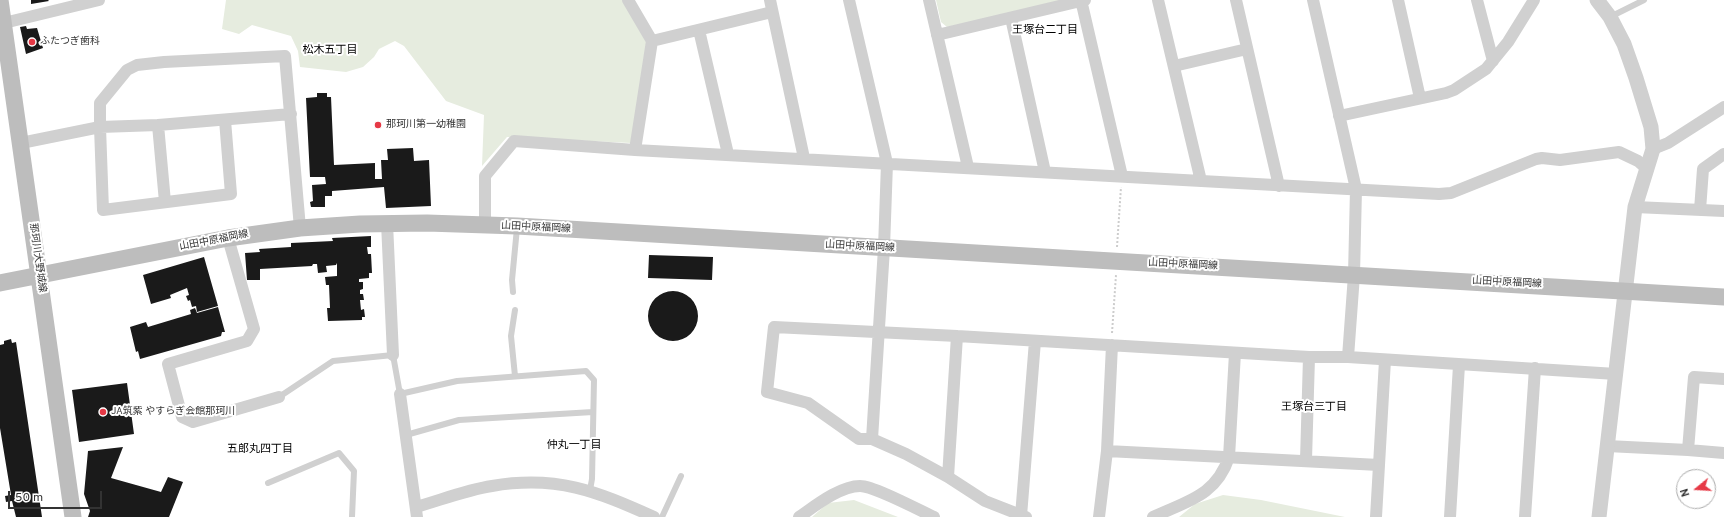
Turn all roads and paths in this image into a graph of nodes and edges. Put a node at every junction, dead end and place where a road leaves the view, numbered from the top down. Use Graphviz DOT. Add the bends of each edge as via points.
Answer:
graph roads {
  1 [pos="0,0"];
  2 [pos="99,0"];
  3 [pos="628,0"];
  4 [pos="770,0"];
  5 [pos="849,0"];
  6 [pos="930,0"];
  7 [pos="1082,0"];
  8 [pos="1158,0"];
  9 [pos="1236,0"];
  10 [pos="1313,0"];
  11 [pos="1398,0"];
  12 [pos="1477,0"];
  13 [pos="1534,0"];
  14 [pos="1597,0"];
  15 [pos="1644,0"];
  16 [pos="772,12"];
  17 [pos="1610,17"];
  18 [pos="1010,18"];
  19 [pos="4,23"];
  20 [pos="699,30"];
  21 [pos="937,35"];
  22 [pos="652,41"];
  23 [pos="1247,49"];
  24 [pos="1493,61"];
  25 [pos="1174,66"];
  26 [pos="1420,98"];
  27 [pos="1724,107"];
  28 [pos="290,114"];
  29 [pos="1339,116"];
  30 [pos="226,120"];
  31 [pos="158,125"];
  32 [pos="100,127"];
  33 [pos="20,144"];
  34 [pos="1653,149"];
  35 [pos="634,150"];
  36 [pos="728,154"];
  37 [pos="1724,154"];
  38 [pos="804,158"];
  39 [pos="887,163"];
  40 [pos="968,167"];
  41 [pos="1646,168"];
  42 [pos="1045,172"];
  43 [pos="1122,176"];
  44 [pos="1201,180"];
  45 [pos="1278,186"];
  46 [pos="1356,189"];
  47 [pos="165,202"];
  48 [pos="1635,207"];
  49 [pos="1700,210"];
  50 [pos="1724,211"];
  51 [pos="387,223"];
  52 [pos="485,225"];
  53 [pos="517,226"];
  54 [pos="300,228"];
  55 [pos="228,238"];
  56 [pos="884,248"];
  57 [pos="1354,275"];
  58 [pos="40,276"];
  59 [pos="0,283"];
  60 [pos="1625,290"];
  61 [pos="513,292"];
  62 [pos="1724,297"];
  63 [pos="515,310"];
  64 [pos="878,332"];
  65 [pos="957,336"];
  66 [pos="1035,341"];
  67 [pos="1112,345"];
  68 [pos="1235,353"];
  69 [pos="393,355"];
  70 [pos="1309,357"];
  71 [pos="1348,357"];
  72 [pos="1385,360"];
  73 [pos="1459,365"];
  74 [pos="1535,368"];
  75 [pos="1616,374"];
  76 [pos="515,376"];
  77 [pos="1724,379"];
  78 [pos="400,394"];
  79 [pos="279,397"];
  80 [pos="593,412"];
  81 [pos="406,435"];
  82 [pos="872,438"];
  83 [pos="1607,446"];
  84 [pos="1688,450"];
  85 [pos="1107,451"];
  86 [pos="1724,453"];
  87 [pos="1229,457"];
  88 [pos="1306,460"];
  89 [pos="1379,465"];
  90 [pos="681,476"];
  91 [pos="948,477"];
  92 [pos="268,483"];
  93 [pos="590,490"];
  94 [pos="416,512"];
  95 [pos="1024,516"];
  96 [pos="73,517"];
  97 [pos="352,517"];
  98 [pos="654,517"];
  99 [pos="662,517"];
  100 [pos="800,517"];
  101 [pos="934,517"];
  102 [pos="1099,517"];
  103 [pos="1153,517"];
  104 [pos="1376,517"];
  105 [pos="1450,517"];
  106 [pos="1525,517"];
  107 [pos="1599,517"];
  1 -- 19 [label="main road, 那珂川大野城線"];
  2 -- 19 [label="street"];
  3 -- 22 [label="street"];
  4 -- 16 [label="street"];
  5 -- 39 [label="street"];
  6 -- 21 [label="street"];
  7 -- 18 [label="street"];
  7 -- 43 [label="street"];
  8 -- 25 [label="street"];
  9 -- 23 [label="street"];
  10 -- 29 [label="street"];
  11 -- 26 [label="street"];
  12 -- 24 [label="street"];
  13 -- 24 [label="street"];
  14 -- 17 [label="street"];
  15 -- 17 [label="lane"];
  16 -- 20 [label="street"];
  16 -- 38 [label="street"];
  17 -- 34 [label="street" via="1624,44 1636,78 1650,127"];
  18 -- 21 [label="street"];
  18 -- 42 [label="street"];
  19 -- 33 [label="main road, 那珂川大野城線"];
  20 -- 22 [label="street"];
  20 -- 36 [label="street"];
  21 -- 40 [label="street"];
  22 -- 35 [label="street"];
  23 -- 25 [label="street"];
  23 -- 45 [label="street"];
  24 -- 26 [label="street" via="1486,70 1454,90"];
  25 -- 44 [label="street"];
  26 -- 29 [label="street"];
  27 -- 34 [label="street" via="1668,143"];
  28 -- 30 [label="street"];
  28 -- 32 [label="street" via="285,56 164,62 137,65 127,70 100,103"];
  28 -- 54 [label="street"];
  29 -- 46 [label="street"];
  30 -- 31 [label="street"];
  30 -- 47 [label="street" via="231,194"];
  31 -- 32 [label="street"];
  31 -- 47 [label="street"];
  32 -- 33 [label="street"];
  32 -- 47 [label="street" via="103,210"];
  33 -- 58 [label="main road, 那珂川大野城線"];
  34 -- 41 [label="street"];
  35 -- 36 [label="street"];
  35 -- 52 [label="street" via="514,141 485,176"];
  36 -- 38 [label="street"];
  37 -- 49 [label="street" via="1703,169"];
  38 -- 39 [label="street"];
  39 -- 40 [label="street"];
  39 -- 56 [label="street"];
  40 -- 42 [label="street"];
  41 -- 46 [label="street" via="1619,152 1560,160 1536,159 1451,193 1425,194"];
  41 -- 48 [label="street"];
  42 -- 43 [label="street"];
  43 -- 44 [label="street"];
  44 -- 45 [label="street"];
  45 -- 46 [label="street"];
  46 -- 57 [label="street"];
  48 -- 49 [label="street"];
  48 -- 60 [label="street"];
  49 -- 50 [label="street"];
  51 -- 52 [label="main road, 山田中原福岡線"];
  51 -- 54 [label="main road, 山田中原福岡線"];
  51 -- 69 [label="street"];
  52 -- 53 [label="main road, 山田中原福岡線"];
  53 -- 56 [label="main road, 山田中原福岡線"];
  53 -- 61 [label="lane"];
  54 -- 55 [label="main road, 山田中原福岡線"];
  55 -- 58 [label="main road, 山田中原福岡線"];
  55 -- 79 [label="street" via="254,329 247,341 168,364 182,418 193,422"];
  56 -- 57 [label="main road, 山田中原福岡線"];
  56 -- 64 [label="street"];
  57 -- 60 [label="main road, 山田中原福岡線"];
  57 -- 71 [label="street"];
  58 -- 59 [label="main road, 山田中原福岡線"];
  58 -- 96 [label="main road, 那珂川大野城線"];
  60 -- 62 [label="main road, 山田中原福岡線"];
  60 -- 75 [label="street"];
  63 -- 76 [label="lane" via="511,336"];
  64 -- 65 [label="street"];
  64 -- 82 [label="street"];
  64 -- 82 [label="street" via="774,327 767,392 808,403 859,439"];
  65 -- 66 [label="street"];
  65 -- 91 [label="street"];
  66 -- 67 [label="street"];
  66 -- 95 [label="street"];
  67 -- 68 [label="street"];
  67 -- 85 [label="street"];
  68 -- 70 [label="street"];
  68 -- 87 [label="street"];
  69 -- 78 [label="lane"];
  69 -- 79 [label="lane" via="333,361"];
  70 -- 71 [label="street"];
  70 -- 88 [label="street"];
  71 -- 72 [label="street"];
  72 -- 73 [label="street"];
  72 -- 89 [label="street"];
  73 -- 74 [label="street"];
  73 -- 105 [label="street"];
  74 -- 75 [label="street"];
  74 -- 106 [label="street"];
  75 -- 83 [label="street"];
  76 -- 78 [label="lane" via="457,381"];
  76 -- 80 [label="lane" via="586,372 594,380"];
  77 -- 84 [label="street" via="1694,377"];
  78 -- 81 [label="street"];
  80 -- 81 [label="lane" via="459,420"];
  80 -- 93 [label="lane"];
  81 -- 94 [label="street"];
  82 -- 91 [label="street"];
  83 -- 84 [label="street"];
  83 -- 107 [label="street"];
  84 -- 86 [label="street"];
  85 -- 87 [label="street"];
  85 -- 102 [label="street"];
  87 -- 88 [label="street"];
  87 -- 103 [label="street" via="1225,470 1206,492"];
  88 -- 89 [label="street"];
  89 -- 104 [label="street"];
  90 -- 99 [label="lane"];
  91 -- 95 [label="street" via="985,501"];
  92 -- 97 [label="lane" via="339,454 354,471"];
  93 -- 94 [label="street" via="542,481 514,483 491,486"];
  93 -- 98 [label="street"];
  100 -- 101 [label="street" via="844,490 860,486 873,489"];
}
